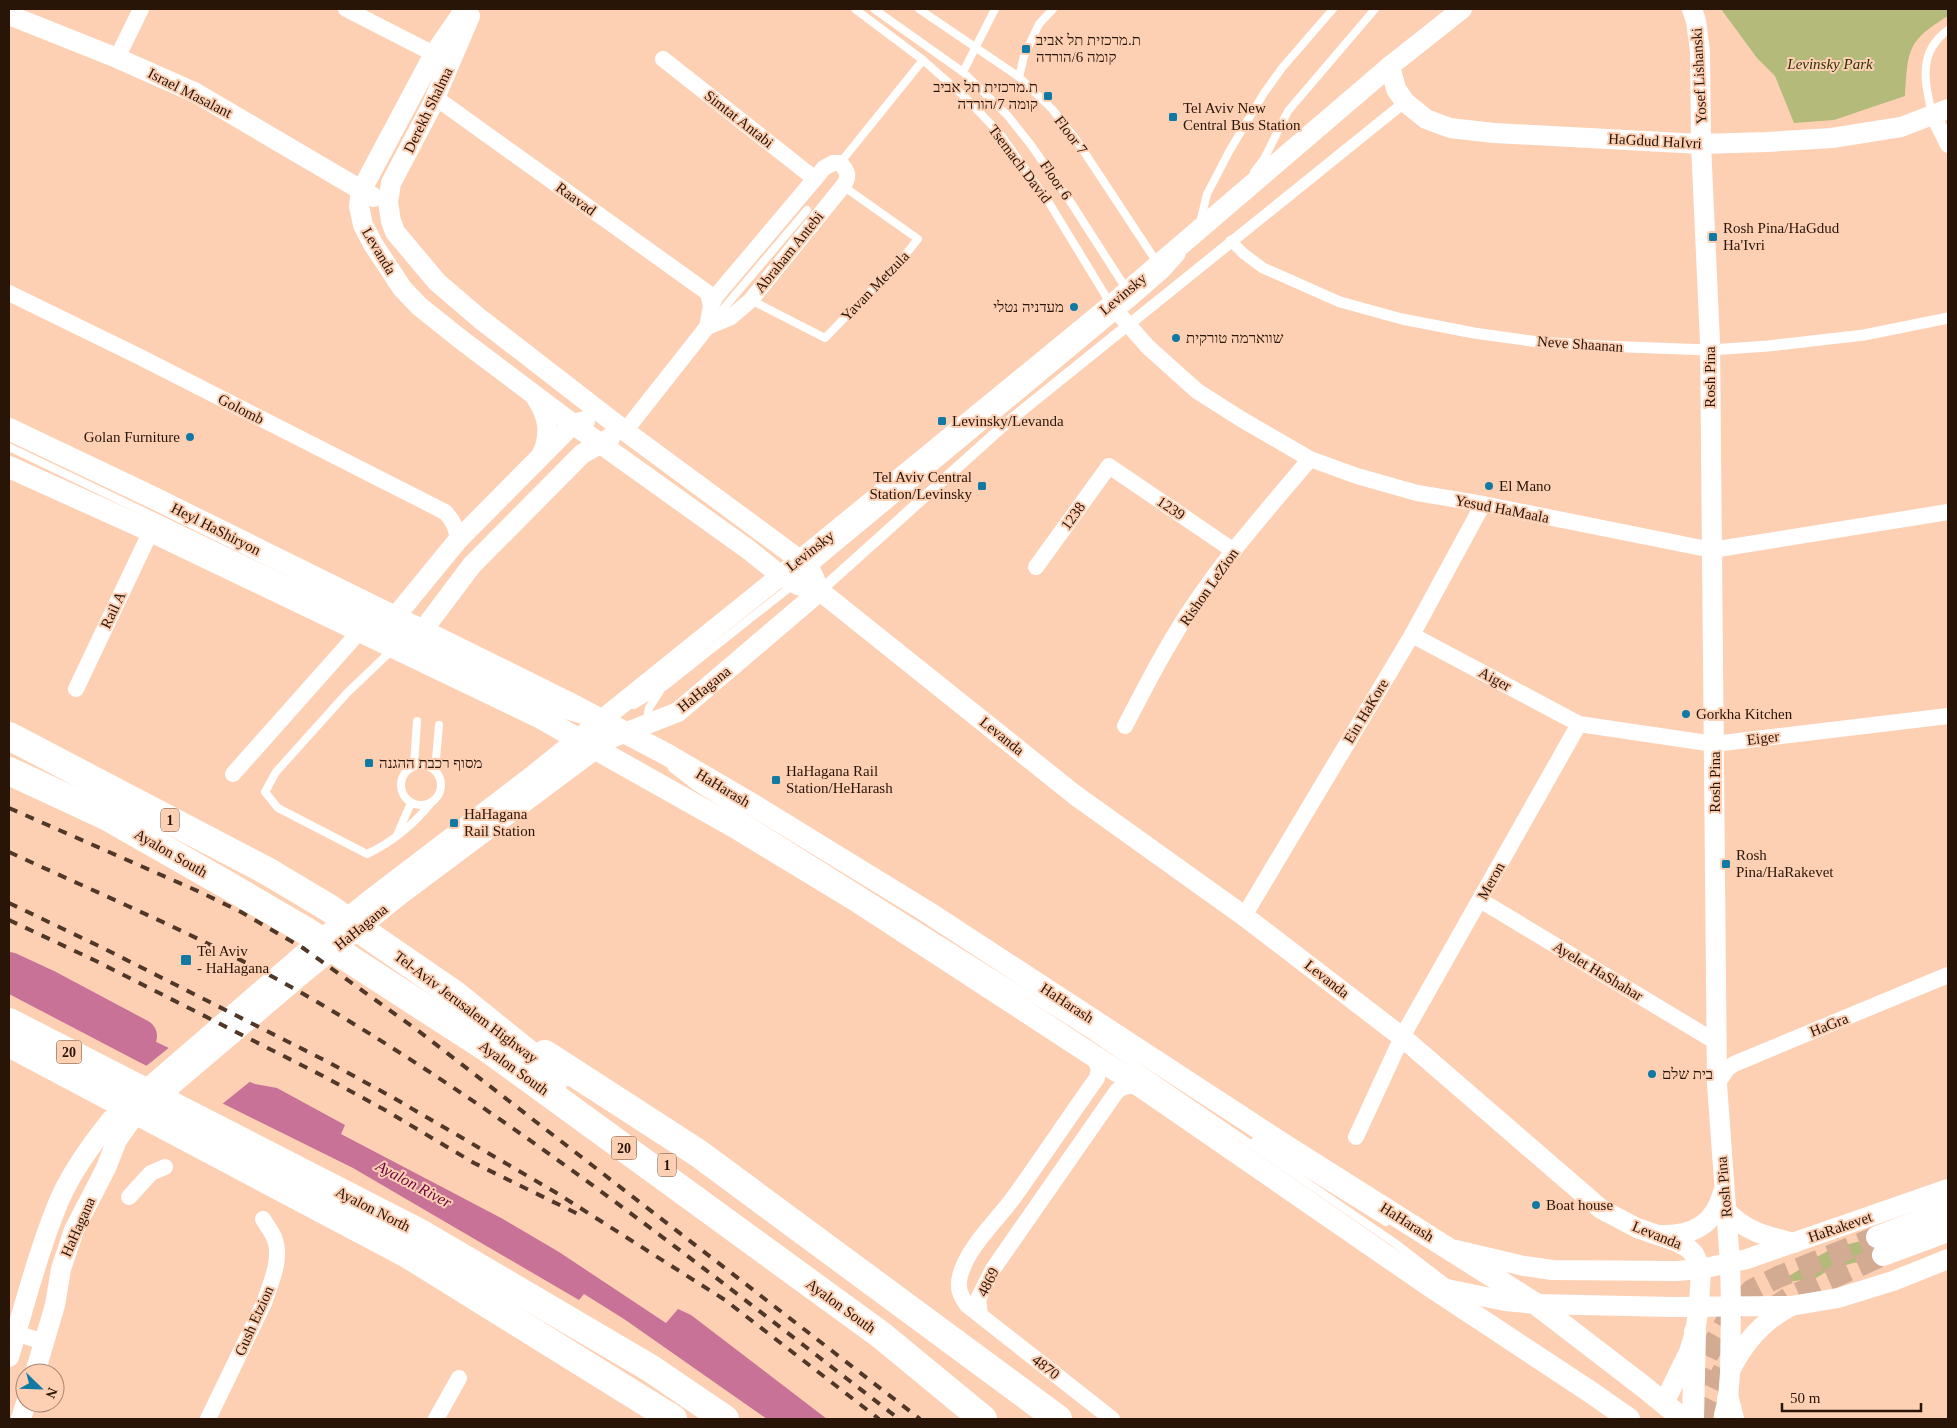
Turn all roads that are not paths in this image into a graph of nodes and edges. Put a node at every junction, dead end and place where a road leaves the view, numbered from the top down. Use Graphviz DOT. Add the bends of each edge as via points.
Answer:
graph roads {
  1 [pos="141,9"];
  2 [pos="346,9"];
  3 [pos="465,9"];
  4 [pos="473,9"];
  5 [pos="855,9"];
  6 [pos="874,9"];
  7 [pos="919,9"];
  8 [pos="995,9"];
  9 [pos="1053,9"];
  10 [pos="1334,9"];
  11 [pos="1375,9"];
  12 [pos="1462,9"];
  13 [pos="1692,9"];
  14 [pos="9,15"];
  15 [pos="1948,30"];
  16 [pos="434,54"];
  17 [pos="117,58"];
  18 [pos="664,59"];
  19 [pos="924,60"];
  20 [pos="1390,66"];
  21 [pos="962,72"];
  22 [pos="1018,77"];
  23 [pos="1405,102"];
  24 [pos="432,105"];
  25 [pos="1940,112"];
  26 [pos="1702,144"];
  27 [pos="1948,145"];
  28 [pos="840,163"];
  29 [pos="815,179"];
  30 [pos="843,186"];
  31 [pos="362,191"];
  32 [pos="807,210"];
  33 [pos="389,211"];
  34 [pos="1231,241"];
  35 [pos="1195,242"];
  36 [pos="1165,274"];
  37 [pos="9,293"];
  38 [pos="751,300"];
  39 [pos="1134,301"];
  40 [pos="1111,305"];
  41 [pos="711,306"];
  42 [pos="1948,318"];
  43 [pos="1128,326"];
  44 [pos="708,327"];
  45 [pos="1710,350"];
  46 [pos="533,394"];
  47 [pos="573,424"];
  48 [pos="9,429"];
  49 [pos="625,431"];
  50 [pos="599,443"];
  51 [pos="9,447"];
  52 [pos="542,454"];
  53 [pos="1310,459"];
  54 [pos="1109,466"];
  55 [pos="9,467"];
  56 [pos="1483,504"];
  57 [pos="1948,512"];
  58 [pos="151,531"];
  59 [pos="458,540"];
  60 [pos="749,550"];
  61 [pos="1712,550"];
  62 [pos="1234,551"];
  63 [pos="800,560"];
  64 [pos="1036,566"];
  65 [pos="780,575"];
  66 [pos="820,590"];
  67 [pos="750,599"];
  68 [pos="395,617"];
  69 [pos="423,630"];
  70 [pos="360,631"];
  71 [pos="1412,635"];
  72 [pos="395,647"];
  73 [pos="658,683"];
  74 [pos="76,689"];
  75 [pos="1948,716"];
  76 [pos="417,721"];
  77 [pos="1579,724"];
  78 [pos="439,725"];
  79 [pos="1125,726"];
  80 [pos="9,736"];
  81 [pos="1714,744"];
  82 [pos="414,766"];
  83 [pos="435,770"];
  84 [pos="9,771"];
  85 [pos="233,774"];
  86 [pos="412,803"];
  87 [pos="430,803"];
  88 [pos="395,839"];
  89 [pos="1480,900"];
  90 [pos="1244,916"];
  91 [pos="1948,975"];
  92 [pos="454,994"];
  93 [pos="9,1022"];
  94 [pos="1402,1037"];
  95 [pos="1716,1042"];
  96 [pos="9,1043"];
  97 [pos="1093,1055"];
  98 [pos="1717,1084"];
  99 [pos="1154,1086"];
  100 [pos="110,1108"];
  101 [pos="1356,1136"];
  102 [pos="165,1167"];
  103 [pos="1948,1189"];
  104 [pos="129,1197"];
  105 [pos="1725,1200"];
  106 [pos="1948,1210"];
  107 [pos="263,1219"];
  108 [pos="1395,1227"];
  109 [pos="1948,1231"];
  110 [pos="1412,1235"];
  111 [pos="1659,1235"];
  112 [pos="1794,1243"];
  113 [pos="1448,1248"];
  114 [pos="1948,1259"];
  115 [pos="1730,1263"];
  116 [pos="1702,1269"];
  117 [pos="1430,1286"];
  118 [pos="28,1287"];
  119 [pos="1459,1292"];
  120 [pos="1536,1304"];
  121 [pos="1731,1305"];
  122 [pos="1699,1306"];
  123 [pos="1792,1306"];
  124 [pos="9,1310"];
  125 [pos="980,1315"];
  126 [pos="1694,1332"];
  127 [pos="12,1333"];
  128 [pos="881,1336"];
  129 [pos="1508,1338"];
  130 [pos="44,1342"];
  131 [pos="9,1357"];
  132 [pos="38,1363"];
  133 [pos="597,1371"];
  134 [pos="1730,1373"];
  135 [pos="459,1378"];
  136 [pos="1592,1393"];
  137 [pos="1728,1412"];
  138 [pos="1663,1414"];
  139 [pos="208,1419"];
  140 [pos="436,1419"];
  141 [pos="655,1419"];
  142 [pos="673,1419"];
  143 [pos="725,1419"];
  144 [pos="983,1419"];
  145 [pos="1058,1419"];
  146 [pos="1112,1419"];
  147 [pos="1611,1419"];
  148 [pos="1629,1419"];
  149 [pos="1683,1419"];
  150 [pos="1694,1419"];
  1 -- 17 [label="street"];
  2 -- 16 [label="street"];
  3 -- 16 [label="street, Derekh Shalma"];
  4 -- 24 [label="street, Derekh Shalma"];
  5 -- 19 [label="lane, Tsemach David"];
  6 -- 21 [label="lane, Floor 6"];
  7 -- 22 [label="lane, Floor 7"];
  8 -- 21 [label="lane"];
  9 -- 22 [label="lane" via="1038,24"];
  10 -- 35 [label="lane" via="1282,68 1230,150 1207,194"];
  11 -- 35 [label="lane" via="1288,111 1264,160"];
  12 -- 20 [label="street, Levinsky"];
  13 -- 26 [label="street, Yosef Lishanski" via="1700,51"];
  14 -- 17 [label="street, Israel Masalant"];
  15 -- 25 [label="lane" via="1935,43 1925,65 1925,84"];
  16 -- 31 [label="street, Derekh Shalma"];
  17 -- 31 [label="street, Israel Masalant" via="196,93"];
  18 -- 29 [label="street, Simtat Antabi"];
  19 -- 28 [label="lane, Abraham Antebi"];
  19 -- 40 [label="lane, Tsemach David" via="1001,135 1048,201"];
  20 -- 23 [label="street, HaGdud HaIvri" via="1396,89"];
  20 -- 40 [label="street, Levinsky"];
  21 -- 39 [label="lane, Floor 6" via="1008,116 1032,145"];
  22 -- 36 [label="lane, Floor 7" via="1052,109 1075,138"];
  23 -- 26 [label="street, HaGdud HaIvri" via="1426,119 1443,126 1494,134"];
  23 -- 34 [label="street, Levinsky"];
  24 -- 33 [label="street, Derekh Shalma" via="391,183"];
  24 -- 41 [label="street, Raavad" via="443,103 708,293"];
  25 -- 26 [label="street, HaGdud HaIvri" via="1901,127 1832,138"];
  25 -- 27 [label="street"];
  26 -- 45 [label="street, Rosh Pina"];
  28 -- 29 [label="street, Abraham Antebi" via="824,168"];
  28 -- 30 [label="street" via="848,175"];
  29 -- 41 [label="street, Abraham Antebi"];
  30 -- 38 [label="street, Abraham Antebi"];
  30 -- 38 [label="lane, Yavan Metzula" via="918,240 825,338"];
  31 -- 33 [label="street, Levanda"];
  31 -- 46 [label="street, Levanda" via="359,206 363,225 402,288 419,306"];
  32 -- 44 [label="lane"];
  33 -- 49 [label="street, Levanda" via="395,232 437,282"];
  34 -- 43 [label="street, Levinsky"];
  34 -- 45 [label="street, Neve Shaanan" via="1264,268 1340,302 1402,319 1538,342"];
  35 -- 36 [label="lane"];
  36 -- 39 [label="lane"];
  37 -- 59 [label="street, Golomb" via="445,512 452,519"];
  38 -- 44 [label="street, Abraham Antebi" via="731,317"];
  39 -- 73 [label="lane" via="818,564"];
  40 -- 43 [label="street, Yesud HaMaala"];
  40 -- 63 [label="street, Levinsky"];
  41 -- 44 [label="street, Abraham Antebi"];
  42 -- 45 [label="street, Neve Shaanan" via="1864,335"];
  43 -- 53 [label="street, Yesud HaMaala" via="1197,391"];
  43 -- 66 [label="street, Levinsky" via="1008,422"];
  44 -- 49 [label="street, Abraham Antebi"];
  45 -- 61 [label="street, Rosh Pina"];
  46 -- 47 [label="street, Levanda"];
  46 -- 52 [label="street" via="547,425 547,444"];
  47 -- 49 [label="street" via="589,421"];
  47 -- 50 [label="street, Levanda"];
  47 -- 52 [label="street"];
  48 -- 68 [label="main road, Heyl HaShiryon"];
  49 -- 50 [label="street"];
  49 -- 63 [label="street, Levanda"];
  50 -- 60 [label="street, Levanda"];
  50 -- 69 [label="street" via="582,454 472,565"];
  51 -- 73 [label="lane" via="565,715 588,720 622,711"];
  52 -- 59 [label="street"];
  53 -- 56 [label="street, Yesud HaMaala" via="1417,493"];
  53 -- 62 [label="street, Rishon LeZion"];
  54 -- 62 [label="street, 1239"];
  54 -- 64 [label="street, 1238"];
  55 -- 58 [label="main road, Heyl HaShiryon"];
  56 -- 61 [label="street, Yesud HaMaala"];
  56 -- 71 [label="street, Ein HaKore"];
  57 -- 61 [label="street, Yesud HaMaala"];
  58 -- 70 [label="main road, Heyl HaShiryon"];
  58 -- 74 [label="street, Rail A"];
  59 -- 68 [label="street"];
  60 -- 65 [label="street, Levanda"];
  60 -- 67 [label="street" via="757,575"];
  61 -- 81 [label="street, Rosh Pina"];
  62 -- 79 [label="street, Rishon LeZion" via="1191,609"];
  63 -- 65 [label="street, Levinsky"];
  63 -- 66 [label="street, Levanda" via="812,572"];
  65 -- 66 [label="street, Levanda" via="798,585"];
  65 -- 67 [label="street, HaHagana"];
  66 -- 90 [label="street, Levanda" via="1075,794"];
  66 -- 130 [label="street, HaHagana" via="678,712 609,739 408,890 305,972 132,1120 117,1140 74,1230"];
  67 -- 73 [label="street, HaHagana"];
  68 -- 69 [label="main road, Heyl HaShiryon"];
  68 -- 72 [label="street"];
  69 -- 72 [label="street"];
  69 -- 113 [label="main road, HaHarash" via="666,754 755,806 926,911"];
  70 -- 72 [label="main road, Heyl HaShiryon"];
  70 -- 85 [label="street"];
  71 -- 77 [label="street, Aiger"];
  71 -- 90 [label="street, Ein HaKore"];
  72 -- 88 [label="lane" via="347,693 276,772 265,792 278,808 367,854"];
  72 -- 97 [label="main road, HaHarash" via="569,732 738,830 855,900"];
  73 -- 99 [label="lane" via="646,719 646,730 657,754 680,776 1088,1033"];
  73 -- 100 [label="street, HaHagana" via="324,938"];
  75 -- 81 [label="street, Eiger"];
  76 -- 82 [label="lane"];
  77 -- 81 [label="street, Eiger"];
  77 -- 89 [label="street, Meron"];
  78 -- 83 [label="lane"];
  80 -- 92 [label="highway, Tel-Aviv Jerusalem Highway / 1" via="259,867 329,908"];
  81 -- 95 [label="street, Rosh Pina"];
  82 -- 83 [label="lane" via="428,766"];
  82 -- 86 [label="lane" via="407,770 401,784 402,792"];
  83 -- 87 [label="lane" via="439,776 440,791"];
  84 -- 128 [label="highway, Ayalon South / 20" via="108,817 306,931 487,1048"];
  86 -- 87 [label="lane"];
  86 -- 88 [label="lane"];
  87 -- 88 [label="lane" via="420,817"];
  89 -- 94 [label="street, Meron"];
  89 -- 95 [label="street, Ayelet HaShahar"];
  90 -- 94 [label="street, Levanda"];
  91 -- 98 [label="street, HaGra" via="1734,1064"];
  92 -- 128 [label="highway, Tel-Aviv Jerusalem Highway / 1"];
  92 -- 145 [label="highway" via="698,1153"];
  93 -- 143 [label="highway, Ayalon North / 20" via="422,1234 650,1368"];
  94 -- 101 [label="street, Meron"];
  94 -- 111 [label="street, Levanda" via="1600,1209"];
  95 -- 98 [label="street, Rosh Pina"];
  96 -- 100 [label="highway"];
  97 -- 99 [label="main road, HaHarash"];
  97 -- 125 [label="street, 4869" via="1099,1069 1097,1078 964,1266 958,1288 961,1297"];
  98 -- 105 [label="street, Rosh Pina"];
  99 -- 108 [label="lane"];
  99 -- 117 [label="main road, HaHarash"];
  99 -- 119 [label="lane" via="1395,1243"];
  99 -- 125 [label="street, 4869" via="1130,1085 1117,1091 993,1269 978,1299"];
  100 -- 118 [label="street, HaHagana" via="55,1210"];
  100 -- 133 [label="highway" via="409,1255"];
  102 -- 104 [label="street" via="151,1173"];
  103 -- 112 [label="street, HaRakevet"];
  105 -- 111 [label="street" via="1706,1223 1684,1234"];
  105 -- 112 [label="street" via="1733,1218 1750,1229"];
  105 -- 115 [label="street, Rosh Pina"];
  106 -- 109 [label="main road" via="1880,1246"];
  107 -- 139 [label="street, Gush Etzion" via="276,1241 271,1283"];
  110 -- 113 [label="lane"];
  111 -- 116 [label="street, Levanda" via="1687,1247"];
  112 -- 115 [label="street, HaRakevet"];
  113 -- 116 [label="street, HaRakevet" via="1552,1270"];
  113 -- 120 [label="main road, HaHarash"];
  114 -- 123 [label="street" via="1838,1298"];
  115 -- 116 [label="street, HaRakevet"];
  115 -- 121 [label="street, Rosh Pina"];
  116 -- 122 [label="street"];
  117 -- 119 [label="street"];
  117 -- 129 [label="main road, HaHarash"];
  118 -- 124 [label="street"];
  118 -- 127 [label="street, HaHagana"];
  119 -- 120 [label="street"];
  119 -- 129 [label="lane"];
  120 -- 122 [label="street"];
  120 -- 138 [label="main road, HaHarash"];
  121 -- 122 [label="street"];
  121 -- 123 [label="street"];
  121 -- 134 [label="street, Rosh Pina"];
  122 -- 126 [label="street"];
  123 -- 134 [label="street" via="1761,1326 1742,1348"];
  125 -- 146 [label="street, 4870"];
  126 -- 138 [label="street"];
  126 -- 150 [label="main road"];
  127 -- 130 [label="street"];
  127 -- 131 [label="street, HaHagana"];
  128 -- 144 [label="highway, Ayalon South / 20"];
  129 -- 136 [label="main road, HaHarash"];
  130 -- 132 [label="street, HaHagana"];
  133 -- 141 [label="highway"];
  133 -- 142 [label="highway"];
  134 -- 137 [label="street, Rosh Pina"];
  135 -- 140 [label="street"];
  136 -- 147 [label="main road"];
  136 -- 148 [label="main road, HaHarash"];
  138 -- 149 [label="main road, HaHarash"];
}
